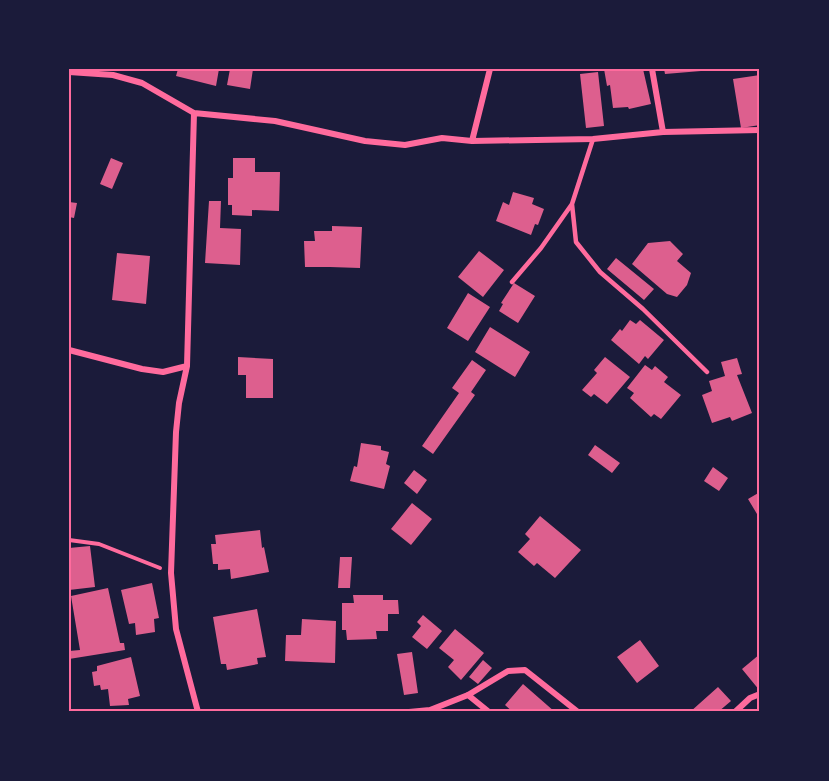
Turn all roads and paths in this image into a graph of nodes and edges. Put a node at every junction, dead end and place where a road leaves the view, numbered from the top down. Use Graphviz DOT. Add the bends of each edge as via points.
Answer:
graph roads {
  1 [pos="490,69"];
  2 [pos="652,69"];
  3 [pos="69,72"];
  4 [pos="194,113"];
  5 [pos="760,130"];
  6 [pos="663,132"];
  7 [pos="593,139"];
  8 [pos="472,141"];
  9 [pos="572,204"];
  10 [pos="512,282"];
  11 [pos="69,350"];
  12 [pos="187,366"];
  13 [pos="707,372"];
  14 [pos="69,540"];
  15 [pos="171,573"];
  16 [pos="760,694"];
  17 [pos="468,695"];
  18 [pos="198,712"];
  19 [pos="409,712"];
  20 [pos="489,712"];
  21 [pos="578,712"];
  22 [pos="735,712"];
  1 -- 8 [label="street"];
  2 -- 6 [label="street"];
  3 -- 4 [label="street" via="113,75 142,84"];
  4 -- 8 [label="street" via="275,121 365,141 405,145 442,138"];
  4 -- 12 [label="street"];
  5 -- 6 [label="street"];
  6 -- 7 [label="street"];
  7 -- 8 [label="street"];
  7 -- 9 [label="lane"];
  9 -- 10 [label="lane"];
  9 -- 13 [label="lane" via="576,242 600,272"];
  11 -- 12 [label="street" via="163,372"];
  12 -- 15 [label="street" via="176,432"];
  14 -- 15 [label="path" via="99,544"];
  15 -- 18 [label="street" via="176,629"];
  16 -- 22 [label="street"];
  17 -- 19 [label="street" via="430,710"];
  17 -- 20 [label="street"];
  17 -- 21 [label="street" via="508,671 525,670"];
}
